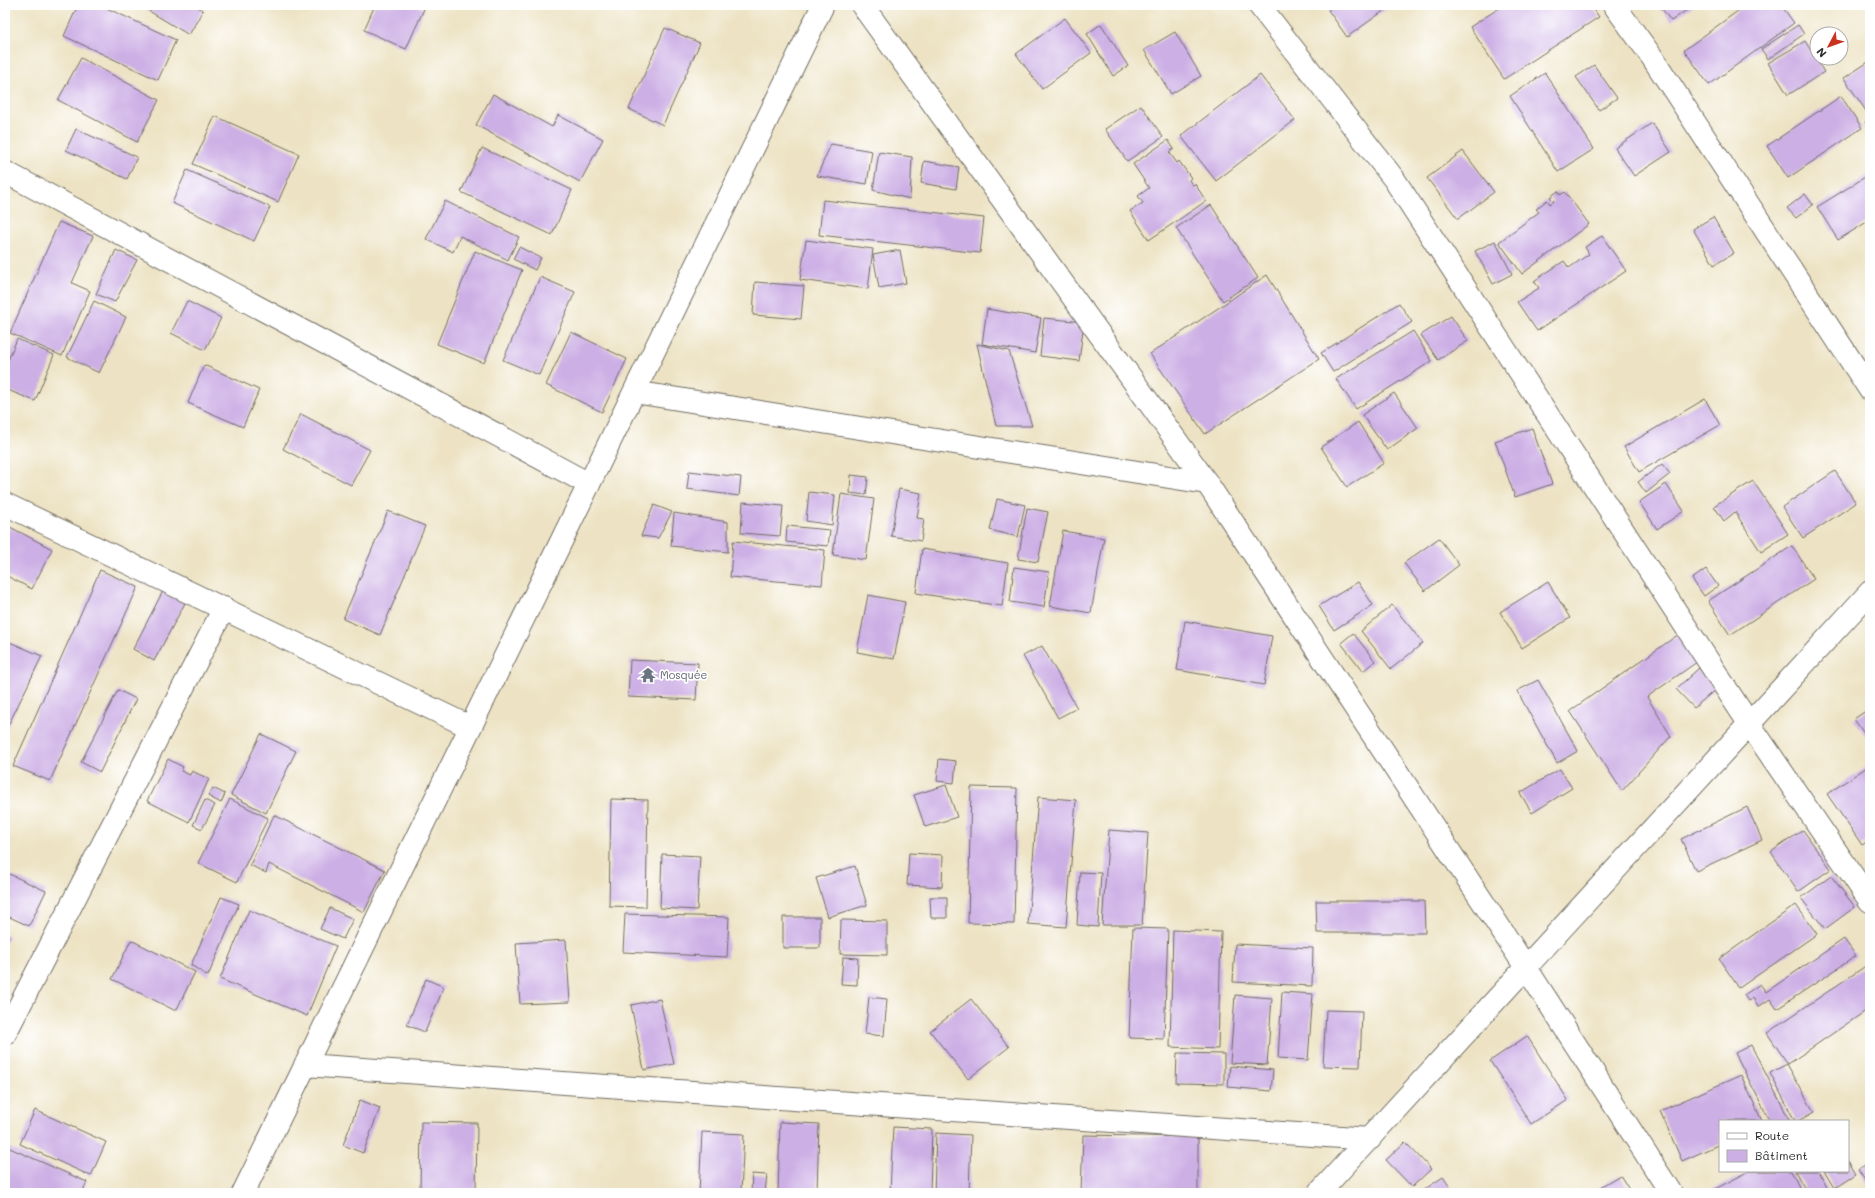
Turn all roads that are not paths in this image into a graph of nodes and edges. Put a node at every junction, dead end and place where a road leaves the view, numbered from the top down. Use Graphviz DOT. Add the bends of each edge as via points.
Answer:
graph roads {
  1 [pos="823,5"];
  2 [pos="862,5"];
  3 [pos="1259,5"];
  4 [pos="1614,5"];
  5 [pos="5,172"];
  6 [pos="1870,390"];
  7 [pos="634,392"];
  8 [pos="1207,483"];
  9 [pos="589,484"];
  10 [pos="5,504"];
  11 [pos="1870,592"];
  12 [pos="224,608"];
  13 [pos="1748,722"];
  14 [pos="470,727"];
  15 [pos="1870,901"];
  16 [pos="1525,966"];
  17 [pos="5,1034"];
  18 [pos="305,1066"];
  19 [pos="1370,1139"];
  20 [pos="243,1193"];
  21 [pos="1319,1193"];
  22 [pos="1672,1193"];
  1 -- 7 [label="street"];
  2 -- 8 [label="street"];
  3 -- 13 [label="street" via="1394,179"];
  4 -- 6 [label="street" via="1652,57"];
  5 -- 9 [label="street"];
  7 -- 8 [label="street"];
  7 -- 9 [label="street"];
  8 -- 16 [label="street"];
  9 -- 14 [label="street"];
  10 -- 12 [label="street"];
  11 -- 13 [label="street"];
  12 -- 14 [label="street"];
  12 -- 17 [label="street"];
  13 -- 15 [label="street"];
  13 -- 16 [label="street"];
  14 -- 18 [label="street"];
  16 -- 19 [label="street"];
  16 -- 22 [label="street"];
  18 -- 19 [label="street"];
  18 -- 20 [label="street"];
  19 -- 21 [label="street"];
}
